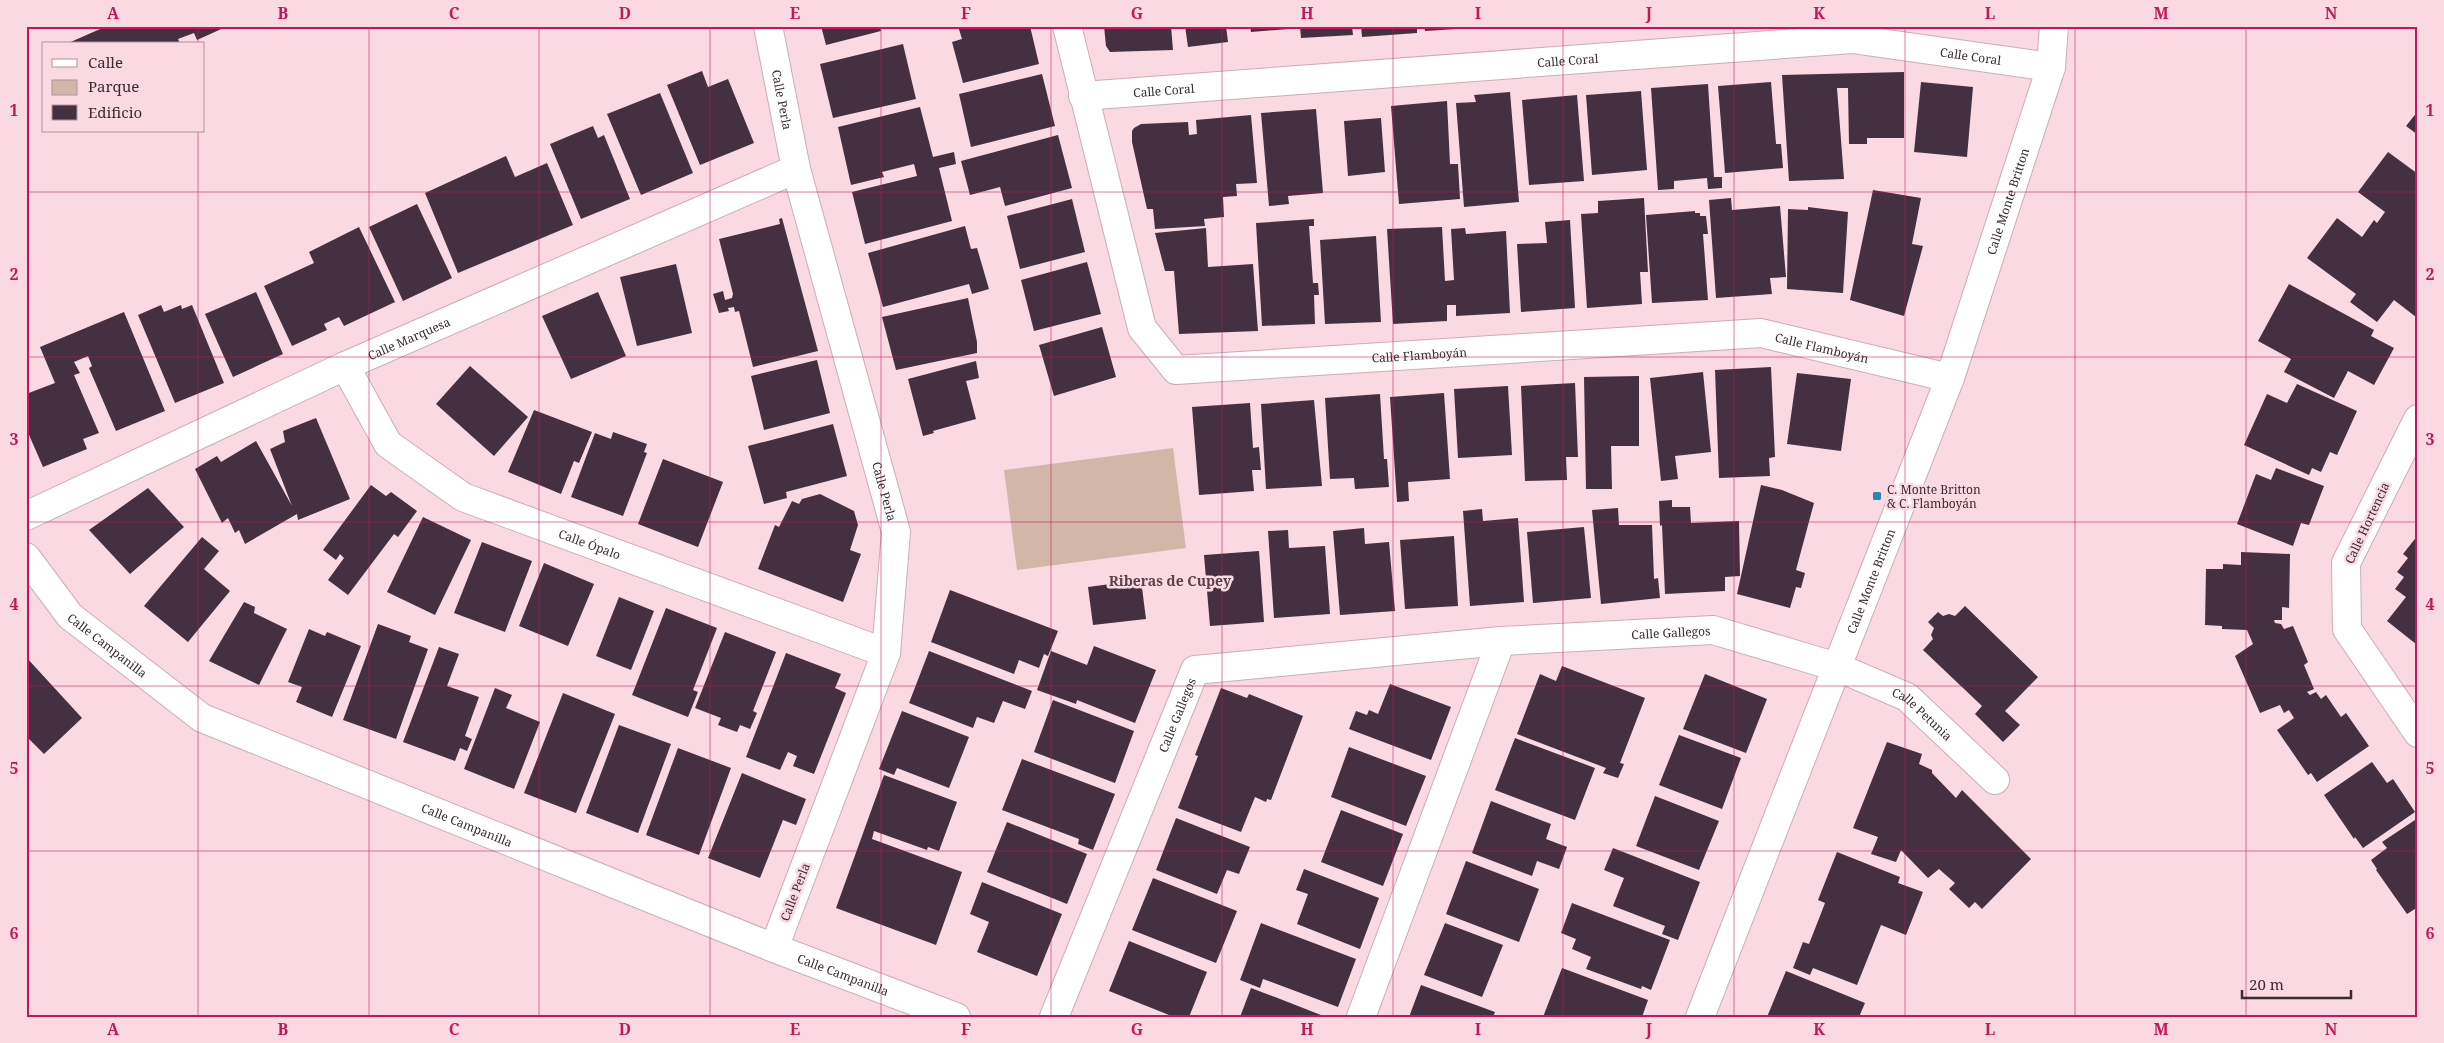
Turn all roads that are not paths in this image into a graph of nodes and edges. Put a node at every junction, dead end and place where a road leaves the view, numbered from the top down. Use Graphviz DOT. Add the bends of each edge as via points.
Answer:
graph roads {
  1 [pos="768,26"];
  2 [pos="1066,26"];
  3 [pos="2054,26"];
  4 [pos="2051,67"];
  5 [pos="1083,96"];
  6 [pos="796,170"];
  7 [pos="345,366"];
  8 [pos="1950,378"];
  9 [pos="2418,419"];
  10 [pos="26,516"];
  11 [pos="26,557"];
  12 [pos="1501,641"];
  13 [pos="886,653"];
  14 [pos="1837,667"];
  15 [pos="2418,733"];
  16 [pos="1995,780"];
  17 [pos="774,948"];
  18 [pos="956,1017"];
  19 [pos="1054,1017"];
  20 [pos="1361,1017"];
  21 [pos="1700,1017"];
  1 -- 6 [label="street, Calle Perla"];
  2 -- 5 [label="street"];
  3 -- 4 [label="street, Calle Monte Britton"];
  4 -- 5 [label="street, Calle Coral" via="1852,39"];
  4 -- 8 [label="street, Calle Monte Britton"];
  5 -- 8 [label="street, Calle Flamboyán" via="1142,328 1176,370 1761,333"];
  6 -- 7 [label="street, Calle Marquesa"];
  6 -- 13 [label="street, Calle Perla" via="896,532"];
  7 -- 10 [label="street, Calle Marquesa"];
  7 -- 13 [label="street, Calle Ópalo" via="388,444 463,497"];
  8 -- 14 [label="street, Calle Monte Britton"];
  9 -- 15 [label="street, Calle Hortencia" via="2346,563 2347,629"];
  11 -- 17 [label="street, Calle Campanilla" via="70,616 202,718"];
  12 -- 14 [label="street, Calle Gallegos" via="1713,630"];
  12 -- 19 [label="street, Calle Gallegos" via="1195,670"];
  12 -- 20 [label="street"];
  13 -- 17 [label="street, Calle Perla"];
  14 -- 16 [label="street, Calle Petunia" via="1907,697"];
  14 -- 21 [label="street, Calle Monte Britton"];
  17 -- 18 [label="street, Calle Campanilla"];
}
